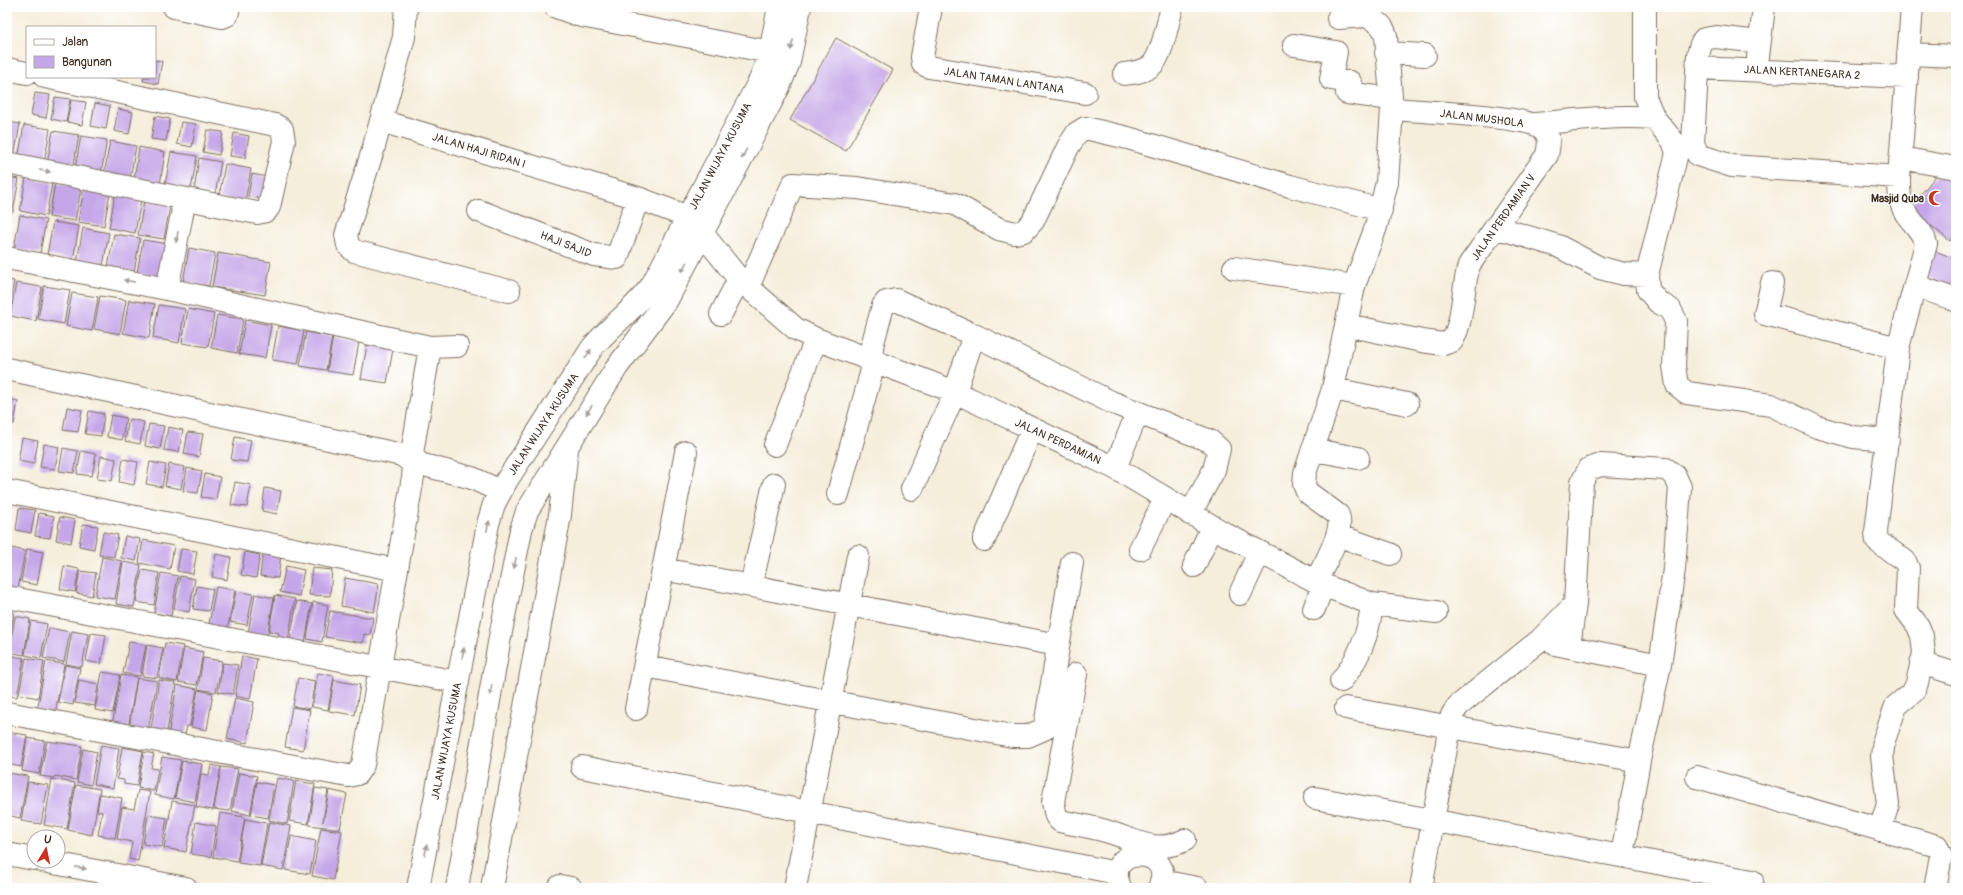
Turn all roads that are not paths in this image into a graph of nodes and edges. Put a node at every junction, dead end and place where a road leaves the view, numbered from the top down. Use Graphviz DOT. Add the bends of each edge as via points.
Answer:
graph roads {
  1 [pos="174,7"];
  2 [pos="229,7"];
  3 [pos="406,7"];
  4 [pos="556,7"];
  5 [pos="779,7"];
  6 [pos="800,7"];
  7 [pos="931,7"];
  8 [pos="1172,7"];
  9 [pos="1645,7"];
  10 [pos="1764,7"];
  11 [pos="1912,7"];
  12 [pos="1366,12"];
  13 [pos="1338,18"];
  14 [pos="1759,42"];
  15 [pos="1294,45"];
  16 [pos="770,52"];
  17 [pos="1386,53"];
  18 [pos="1908,54"];
  19 [pos="1424,55"];
  20 [pos="1956,56"];
  21 [pos="1697,68"];
  22 [pos="7,69"];
  23 [pos="1757,69"];
  24 [pos="26,73"];
  25 [pos="1124,74"];
  26 [pos="1907,77"];
  27 [pos="50,78"];
  28 [pos="1086,93"];
  29 [pos="1391,104"];
  30 [pos="1654,118"];
  31 [pos="381,121"];
  32 [pos="1536,124"];
  33 [pos="1547,155"];
  34 [pos="7,163"];
  35 [pos="1900,168"];
  36 [pos="1956,168"];
  37 [pos="638,198"];
  38 [pos="185,199"];
  39 [pos="1381,210"];
  40 [pos="479,211"];
  41 [pos="695,225"];
  42 [pos="1495,227"];
  43 [pos="7,258"];
  44 [pos="1234,268"];
  45 [pos="1647,275"];
  46 [pos="744,283"];
  47 [pos="1772,283"];
  48 [pos="1354,286"];
  49 [pos="1916,286"];
  50 [pos="167,289"];
  51 [pos="509,291"];
  52 [pos="1956,300"];
  53 [pos="721,314"];
  54 [pos="1347,325"];
  55 [pos="974,335"];
  56 [pos="816,339"];
  57 [pos="457,346"];
  58 [pos="430,347"];
  59 [pos="1898,348"];
  60 [pos="872,360"];
  61 [pos="7,369"];
  62 [pos="1333,389"];
  63 [pos="955,392"];
  64 [pos="1407,404"];
  65 [pos="1137,414"];
  66 [pos="1032,429"];
  67 [pos="1888,440"];
  68 [pos="568,444"];
  69 [pos="775,445"];
  70 [pos="1314,450"];
  71 [pos="686,452"];
  72 [pos="1358,458"];
  73 [pos="1115,468"];
  74 [pos="774,484"];
  75 [pos="912,489"];
  76 [pos="7,491"];
  77 [pos="500,492"];
  78 [pos="838,494"];
  79 [pos="1165,499"];
  80 [pos="1190,514"];
  81 [pos="1212,527"];
  82 [pos="1337,535"];
  83 [pos="984,540"];
  84 [pos="1140,549"];
  85 [pos="1259,552"];
  86 [pos="1390,554"];
  87 [pos="858,556"];
  88 [pos="1072,563"];
  89 [pos="1194,566"];
  90 [pos="663,569"];
  91 [pos="397,570"];
  92 [pos="1319,583"];
  93 [pos="751,586"];
  94 [pos="1240,594"];
  95 [pos="7,597"];
  96 [pos="473,600"];
  97 [pos="1372,604"];
  98 [pos="1575,604"];
  99 [pos="849,605"];
  100 [pos="506,607"];
  101 [pos="1314,609"];
  102 [pos="1436,612"];
  103 [pos="467,630"];
  104 [pos="500,637"];
  105 [pos="1540,640"];
  106 [pos="1058,645"];
  107 [pos="1569,646"];
  108 [pos="1921,663"];
  109 [pos="1660,665"];
  110 [pos="645,666"];
  111 [pos="380,667"];
  112 [pos="1076,674"];
  113 [pos="1956,674"];
  114 [pos="1341,681"];
  115 [pos="458,682"];
  116 [pos="831,702"];
  117 [pos="1346,708"];
  118 [pos="636,709"];
  119 [pos="7,713"];
  120 [pos="1449,725"];
  121 [pos="1639,761"];
  122 [pos="582,767"];
  123 [pos="1697,778"];
  124 [pos="1315,798"];
  125 [pos="810,813"];
  126 [pos="1433,820"];
  127 [pos="1880,830"];
  128 [pos="1128,847"];
  129 [pos="7,854"];
  130 [pos="1622,856"];
  131 [pos="26,858"];
  132 [pos="1166,864"];
  133 [pos="66,865"];
  134 [pos="1119,881"];
  135 [pos="1752,881"];
  136 [pos="186,888"];
  137 [pos="418,888"];
  138 [pos="458,888"];
  139 [pos="492,888"];
  140 [pos="795,888"];
  141 [pos="1197,888"];
  142 [pos="1421,888"];
  143 [pos="1935,888"];
  1 -- 2 [label="street" via="222,17 227,15"];
  3 -- 31 [label="street" via="404,37"];
  4 -- 16 [label="street" via="581,16"];
  5 -- 16 [label="street, JALAN WIJAYA KUSUMA"];
  6 -- 41 [label="street, JALAN WIJAYA KUSUMA, one-way" via="789,62 779,87"];
  7 -- 28 [label="street, JALAN TAMAN LANTANA" via="922,57 923,64 929,68"];
  8 -- 25 [label="street" via="1158,56 1152,66 1142,71"];
  9 -- 30 [label="street" via="1645,97"];
  10 -- 14 [label="street"];
  11 -- 18 [label="street"];
  12 -- 13 [label="street"];
  12 -- 17 [label="street" via="1384,29"];
  14 -- 21 [label="street" via="1716,37 1704,39"];
  14 -- 23 [label="street"];
  15 -- 29 [label="street, JALAN MUSHOLA" via="1336,52 1331,79 1350,82 1348,93"];
  16 -- 41 [label="street, JALAN WIJAYA KUSUMA" via="761,78"];
  17 -- 19 [label="street"];
  17 -- 29 [label="street"];
  18 -- 20 [label="street"];
  18 -- 26 [label="street"];
  21 -- 23 [label="street, JALAN KERTANEGARA 2"];
  21 -- 35 [label="street" via="1693,143 1698,155 1732,166"];
  22 -- 24 [label="street"];
  23 -- 26 [label="street, JALAN KERTANEGARA 2"];
  26 -- 35 [label="street"];
  27 -- 38 [label="street" via="267,122 282,129 284,141 271,201 266,211 257,213"];
  29 -- 32 [label="street, JALAN MUSHOLA"];
  29 -- 39 [label="street" via="1387,182"];
  30 -- 32 [label="street" via="1628,116"];
  30 -- 45 [label="street" via="1673,141 1677,154"];
  31 -- 37 [label="street, JALAN HAJI RIDAN I"];
  31 -- 51 [label="street" via="346,235 348,245 354,251"];
  32 -- 33 [label="street, JALAN MUSHOLA" via="1549,137"];
  33 -- 42 [label="street, JALAN PERDAMIAN V"];
  34 -- 38 [label="street, one-way"];
  35 -- 36 [label="street"];
  35 -- 49 [label="street" via="1899,193 1904,211 1925,238 1926,244"];
  37 -- 40 [label="street, HAJI SAJID" via="617,258 594,255"];
  37 -- 41 [label="street, JALAN HAJI RIDAN I"];
  38 -- 50 [label="street, one-way"];
  39 -- 46 [label="street" via="1085,128 1077,133 1068,147 1033,221 1024,231 1015,233 999,229 948,202 857,188 794,184"];
  39 -- 48 [label="street"];
  41 -- 46 [label="street, JALAN PERDAMIAN"];
  41 -- 68 [label="street, JALAN WIJAYA KUSUMA, one-way" via="667,300 617,367"];
  77 -- 41 [label="street, JALAN WIJAYA KUSUMA, one-way" via="592,348 604,333 643,297"];
  42 -- 45 [label="street" via="1558,246 1600,268 1624,274"];
  42 -- 54 [label="street, JALAN PERDAMIAN V" via="1469,265 1457,332 1452,341 1443,344 1422,341"];
  50 -- 43 [label="street, one-way"];
  44 -- 48 [label="street"];
  45 -- 67 [label="street" via="1648,290 1658,302 1670,309 1676,321 1674,366 1677,386 1688,393 1771,405 1817,427 1853,437"];
  46 -- 53 [label="street"];
  46 -- 56 [label="street, JALAN PERDAMIAN" via="796,329"];
  47 -- 59 [label="street" via="1765,314"];
  48 -- 54 [label="street"];
  49 -- 52 [label="street"];
  49 -- 59 [label="street"];
  50 -- 58 [label="street"];
  54 -- 62 [label="street"];
  55 -- 60 [label="street" via="900,300 891,300 882,306 872,346"];
  55 -- 63 [label="street"];
  55 -- 65 [label="street"];
  56 -- 60 [label="street, JALAN PERDAMIAN"];
  56 -- 69 [label="street"];
  57 -- 58 [label="street"];
  58 -- 77 [label="street" via="412,453 414,458 420,464 472,478"];
  59 -- 67 [label="street"];
  60 -- 63 [label="street, JALAN PERDAMIAN"];
  60 -- 78 [label="street" via="872,370"];
  61 -- 91 [label="street" via="402,455 412,462 414,471"];
  62 -- 64 [label="street"];
  62 -- 70 [label="street"];
  63 -- 66 [label="street, JALAN PERDAMIAN"];
  63 -- 75 [label="street"];
  65 -- 73 [label="street"];
  65 -- 80 [label="street" via="1210,441 1219,449 1214,470"];
  66 -- 73 [label="street, JALAN PERDAMIAN"];
  66 -- 83 [label="street"];
  67 -- 108 [label="street" via="1876,532 1878,541 1905,561 1908,568 1906,610 1922,636 1924,653"];
  68 -- 100 [label="street, JALAN WIJAYA KUSUMA, one-way" via="527,511"];
  68 -- 139 [label="street" via="558,522"];
  70 -- 72 [label="street"];
  70 -- 82 [label="street" via="1305,473 1304,484 1307,492 1338,515 1340,524"];
  71 -- 90 [label="street"];
  73 -- 79 [label="street, JALAN PERDAMIAN"];
  74 -- 93 [label="street"];
  76 -- 91 [label="street"];
  96 -- 77 [label="street, JALAN WIJAYA KUSUMA, one-way" via="488,524"];
  79 -- 80 [label="street, JALAN PERDAMIAN"];
  79 -- 84 [label="street"];
  80 -- 81 [label="street, JALAN PERDAMIAN"];
  81 -- 85 [label="street, JALAN PERDAMIAN"];
  81 -- 89 [label="street"];
  82 -- 86 [label="street"];
  82 -- 92 [label="street"];
  85 -- 92 [label="street, JALAN PERDAMIAN"];
  85 -- 94 [label="street"];
  87 -- 99 [label="street"];
  88 -- 106 [label="street"];
  90 -- 93 [label="street"];
  90 -- 110 [label="street"];
  91 -- 111 [label="street"];
  92 -- 97 [label="street, JALAN PERDAMIAN"];
  92 -- 101 [label="street"];
  93 -- 99 [label="street"];
  95 -- 111 [label="street"];
  96 -- 100 [label="street" via="479,609 489,614 496,614"];
  96 -- 103 [label="street, JALAN WIJAYA KUSUMA"];
  97 -- 102 [label="street, JALAN PERDAMIAN"];
  97 -- 114 [label="street" via="1362,649"];
  98 -- 105 [label="street"];
  98 -- 107 [label="street"];
  98 -- 109 [label="street" via="1582,482 1589,469 1601,465 1666,469 1675,476 1680,487 1674,569"];
  99 -- 106 [label="street"];
  99 -- 116 [label="street"];
  100 -- 104 [label="street, JALAN WIJAYA KUSUMA"];
  103 -- 104 [label="street" via="478,624 488,624"];
  115 -- 103 [label="street, JALAN WIJAYA KUSUMA, one-way"];
  104 -- 138 [label="street, JALAN WIJAYA KUSUMA, one-way"];
  105 -- 107 [label="street"];
  105 -- 120 [label="street" via="1458,706"];
  106 -- 116 [label="street" via="1044,729 1028,736 1012,736"];
  107 -- 109 [label="street"];
  108 -- 113 [label="street"];
  108 -- 127 [label="street" via="1913,692 1896,706 1884,740 1882,756 1888,804"];
  109 -- 121 [label="street"];
  110 -- 116 [label="street"];
  110 -- 118 [label="street"];
  111 -- 115 [label="street"];
  111 -- 119 [label="street" via="364,765 353,776"];
  112 -- 128 [label="street" via="1053,802 1056,816 1060,822 1111,833"];
  137 -- 115 [label="street, JALAN WIJAYA KUSUMA, one-way"];
  116 -- 125 [label="street"];
  117 -- 120 [label="street"];
  120 -- 121 [label="street"];
  120 -- 126 [label="street"];
  121 -- 130 [label="street"];
  122 -- 125 [label="street"];
  123 -- 127 [label="street"];
  124 -- 126 [label="street"];
  125 -- 134 [label="street"];
  125 -- 140 [label="street"];
  126 -- 130 [label="street"];
  126 -- 142 [label="street"];
  127 -- 143 [label="street" via="1936,846 1940,856"];
  128 -- 132 [label="street"];
  128 -- 134 [label="street"];
  129 -- 131 [label="street"];
  130 -- 135 [label="street"];
  132 -- 141 [label="street"];
  133 -- 136 [label="street, one-way"];
}
